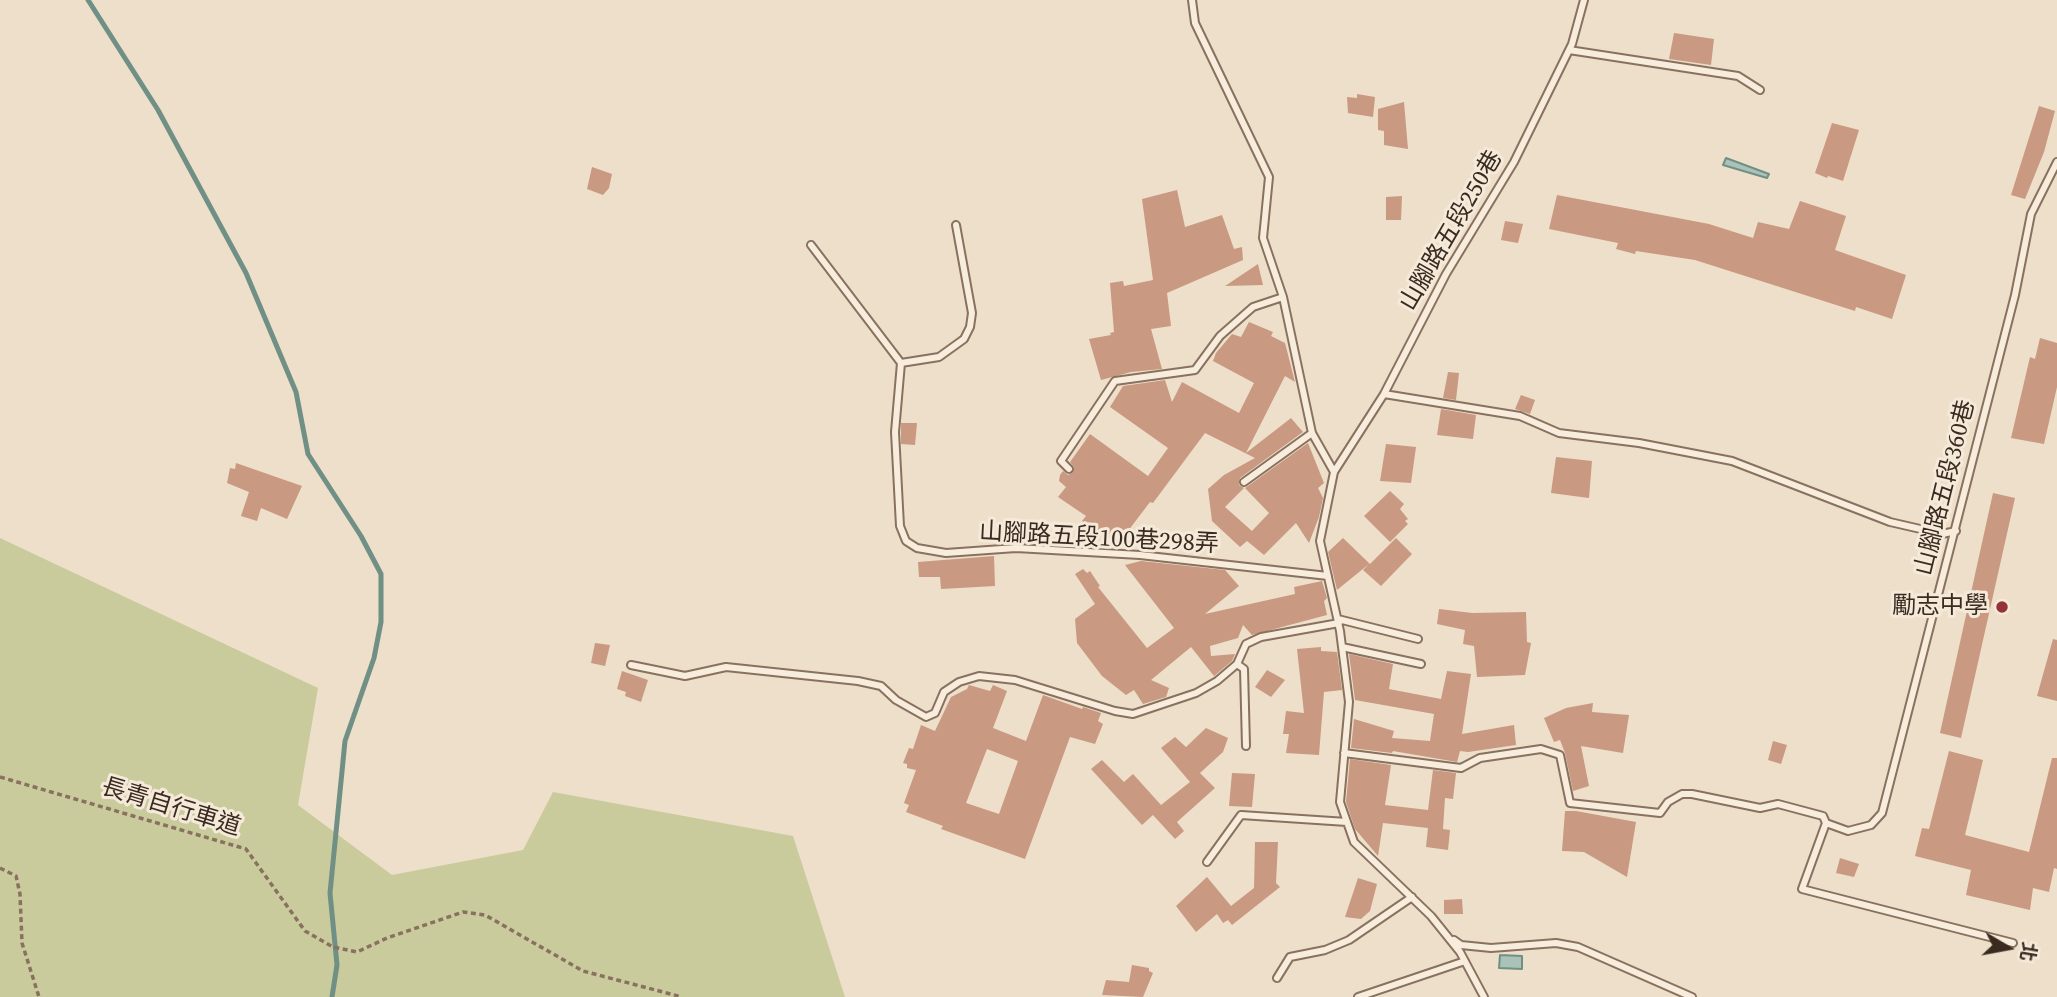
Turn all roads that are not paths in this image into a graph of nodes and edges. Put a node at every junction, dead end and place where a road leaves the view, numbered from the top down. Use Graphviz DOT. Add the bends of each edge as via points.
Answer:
graph roads {
  1 [pos="1192,0"];
  2 [pos="1584,0"];
  3 [pos="1569,50"];
  4 [pos="1760,90"];
  5 [pos="2057,162"];
  6 [pos="956,225"];
  7 [pos="811,245"];
  8 [pos="1283,297"];
  9 [pos="901,363"];
  10 [pos="1384,394"];
  11 [pos="1312,433"];
  12 [pos="1069,469"];
  13 [pos="1334,472"];
  14 [pos="1244,482"];
  15 [pos="1956,531"];
  16 [pos="1328,576"];
  17 [pos="1338,621"];
  18 [pos="1418,639"];
  19 [pos="1342,647"];
  20 [pos="631,664"];
  21 [pos="1237,664"];
  22 [pos="1421,664"];
  23 [pos="1246,746"];
  24 [pos="1344,753"];
  25 [pos="1347,822"];
  26 [pos="1826,824"];
  27 [pos="1207,862"];
  28 [pos="1412,897"];
  29 [pos="1444,932"];
  30 [pos="2013,943"];
  31 [pos="1465,961"];
  32 [pos="1277,978"];
  33 [pos="1358,997"];
  34 [pos="1484,997"];
  35 [pos="1692,997"];
  1 -- 8 [label="lane" via="1195,23 1269,177 1263,238"];
  2 -- 3 [label="lane, 山腳路五段250巷"];
  3 -- 4 [label="lane" via="1738,76"];
  3 -- 10 [label="lane, 山腳路五段250巷" via="1514,162 1446,274"];
  5 -- 15 [label="lane, 山腳路五段360巷" via="2031,214"];
  6 -- 9 [label="lane" via="972,313 970,327 964,339 939,357"];
  7 -- 9 [label="lane"];
  8 -- 11 [label="lane"];
  8 -- 12 [label="lane" via="1252,307 1220,336 1195,370 1115,381 1061,461"];
  9 -- 16 [label="lane, 山腳路五段100巷298弄" via="895,432 900,526 906,541 917,548 946,553 1016,548 1140,555"];
  10 -- 13 [label="lane, 山腳路五段250巷"];
  10 -- 15 [label="lane" via="1520,416 1559,433 1732,461 1891,522 1942,534"];
  11 -- 13 [label="lane"];
  11 -- 14 [label="lane"];
  13 -- 16 [label="lane" via="1320,541"];
  15 -- 26 [label="lane, 山腳路五段360巷" via="1882,813 1871,825 1848,831"];
  16 -- 17 [label="lane"];
  17 -- 18 [label="lane"];
  17 -- 19 [label="lane"];
  17 -- 21 [label="lane" via="1261,637 1246,644"];
  19 -- 22 [label="lane"];
  19 -- 24 [label="lane" via="1349,702"];
  20 -- 21 [label="lane" via="685,676 726,667 858,681 881,686 926,717 935,713 944,692 979,676 1015,680 1133,714 1196,693"];
  21 -- 23 [label="lane" via="1244,669"];
  24 -- 25 [label="lane" via="1340,802"];
  24 -- 26 [label="lane" via="1461,768 1480,758 1541,749 1560,755 1570,803 1660,813 1668,802 1692,794 1760,808 1778,804 1823,816"];
  25 -- 27 [label="lane" via="1241,815"];
  25 -- 28 [label="lane" via="1354,842"];
  26 -- 30 [label="lane" via="1802,889"];
  28 -- 29 [label="lane"];
  28 -- 32 [label="lane" via="1349,940 1290,957"];
  29 -- 31 [label="lane"];
  29 -- 35 [label="lane" via="1461,945 1556,943 1578,947"];
  31 -- 33 [label="lane"];
  31 -- 34 [label="lane"];
}
